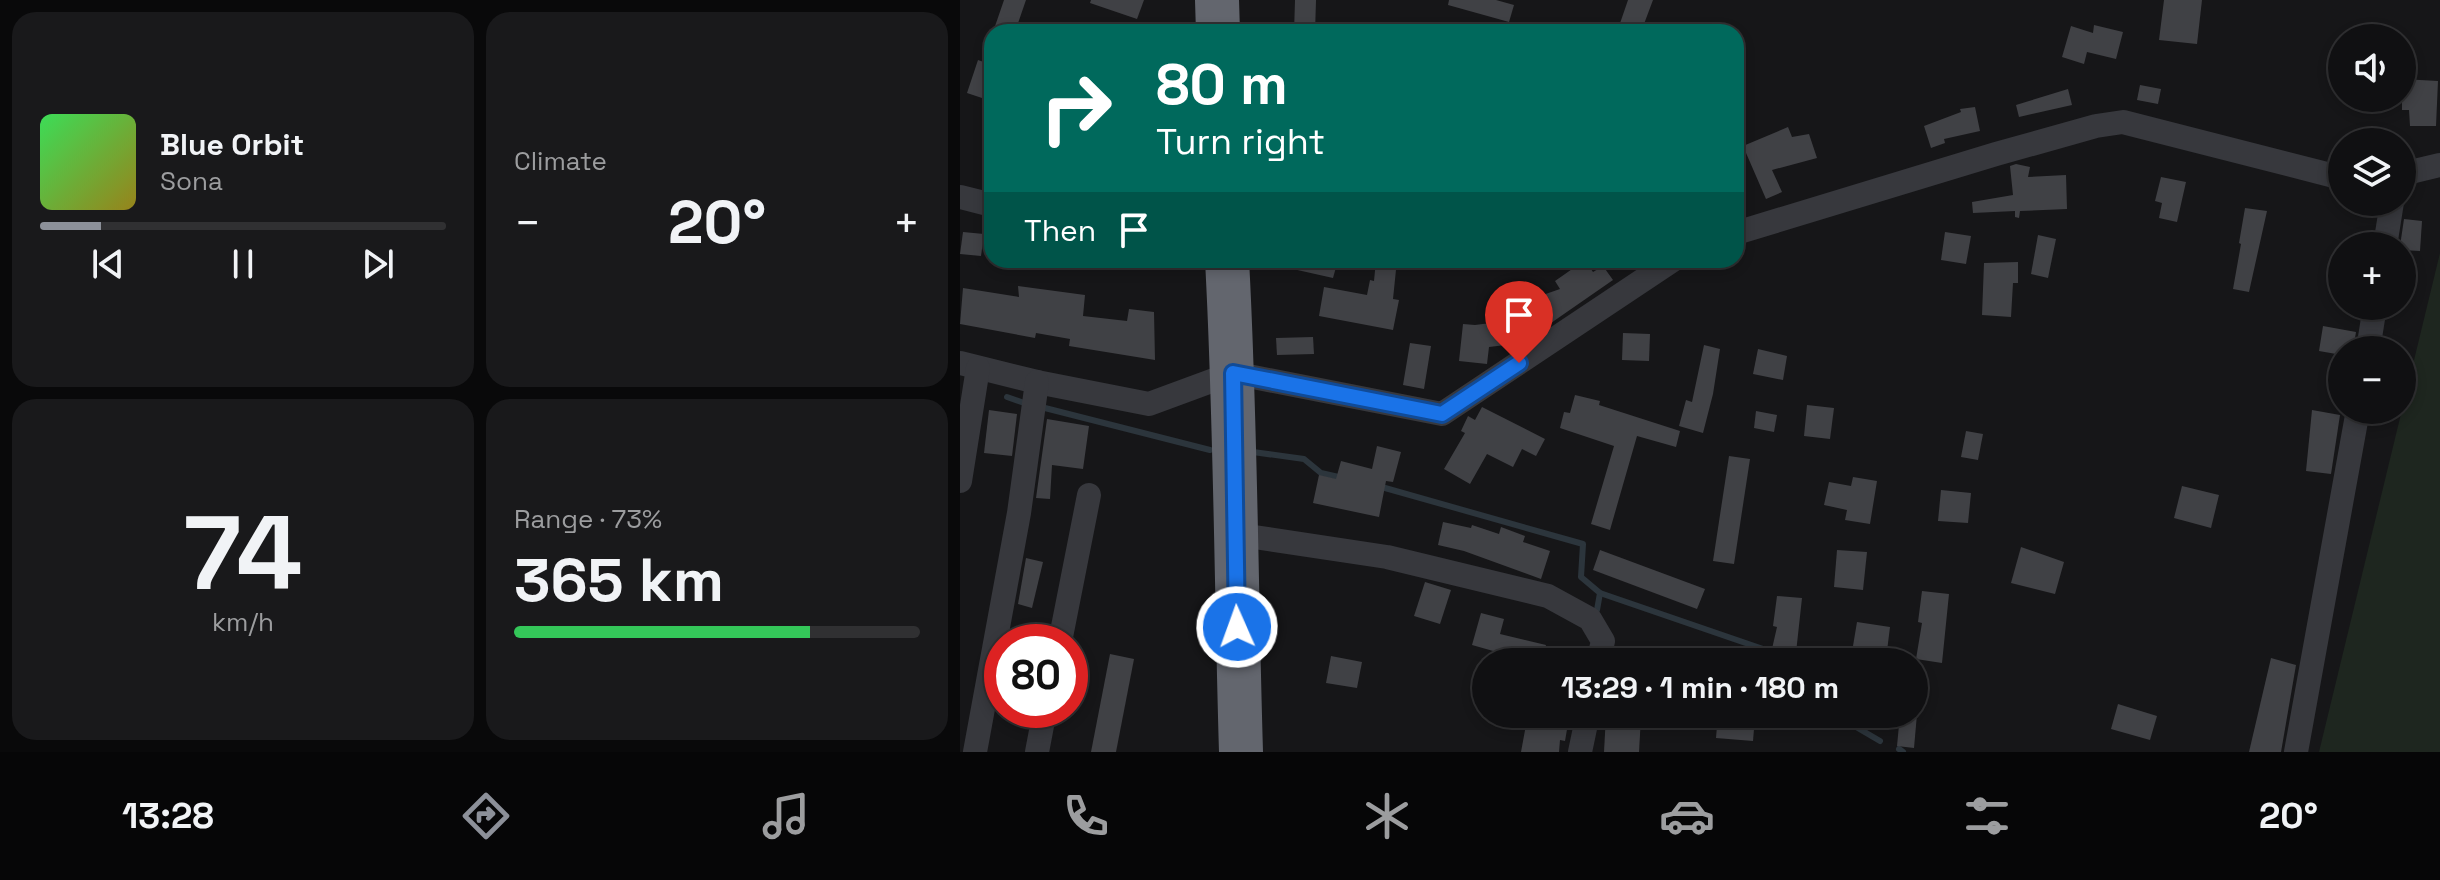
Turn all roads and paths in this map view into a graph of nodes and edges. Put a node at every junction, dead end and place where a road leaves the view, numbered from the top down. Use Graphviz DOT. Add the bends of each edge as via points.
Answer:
graph roads {
  1 [pos="1217,0"];
  2 [pos="1218,24"];
  3 [pos="2440,165"];
  4 [pos="2416,171"];
  5 [pos="2328,174"];
  6 [pos="960,197"];
  7 [pos="984,203"];
  8 [pos="1744,231"];
  9 [pos="1223,268"];
  10 [pos="1661,268"];
  11 [pos="969,366"];
  12 [pos="1233,373"];
  13 [pos="1037,382"];
  14 [pos="2355,424"];
  15 [pos="960,481"];
  16 [pos="1089,495"];
  17 [pos="1234,534"];
  18 [pos="1064,624"];
  19 [pos="1601,648"];
  20 [pos="1042,728"];
  21 [pos="1585,728"];
  22 [pos="975,752"];
  23 [pos="1037,752"];
  24 [pos="1241,752"];
  25 [pos="1580,752"];
  26 [pos="2296,752"];
  1 -- 2 [label="highway"];
  3 -- 4 [label="street"];
  5 -- 8 [label="street" via="2123,122 1996,154"];
  6 -- 7 [label="street"];
  9 -- 12 [label="highway"];
  10 -- 12 [label="street" via="1442,414"];
  11 -- 13 [label="street"];
  11 -- 15 [label="street"];
  12 -- 13 [label="street" via="1149,404"];
  12 -- 17 [label="highway"];
  13 -- 22 [label="street"];
  14 -- 26 [label="street"];
  16 -- 18 [label="street"];
  17 -- 19 [label="street" via="1387,557 1548,596 1590,619 1603,641"];
  17 -- 24 [label="highway"];
  20 -- 23 [label="street"];
  21 -- 25 [label="street"];
}
